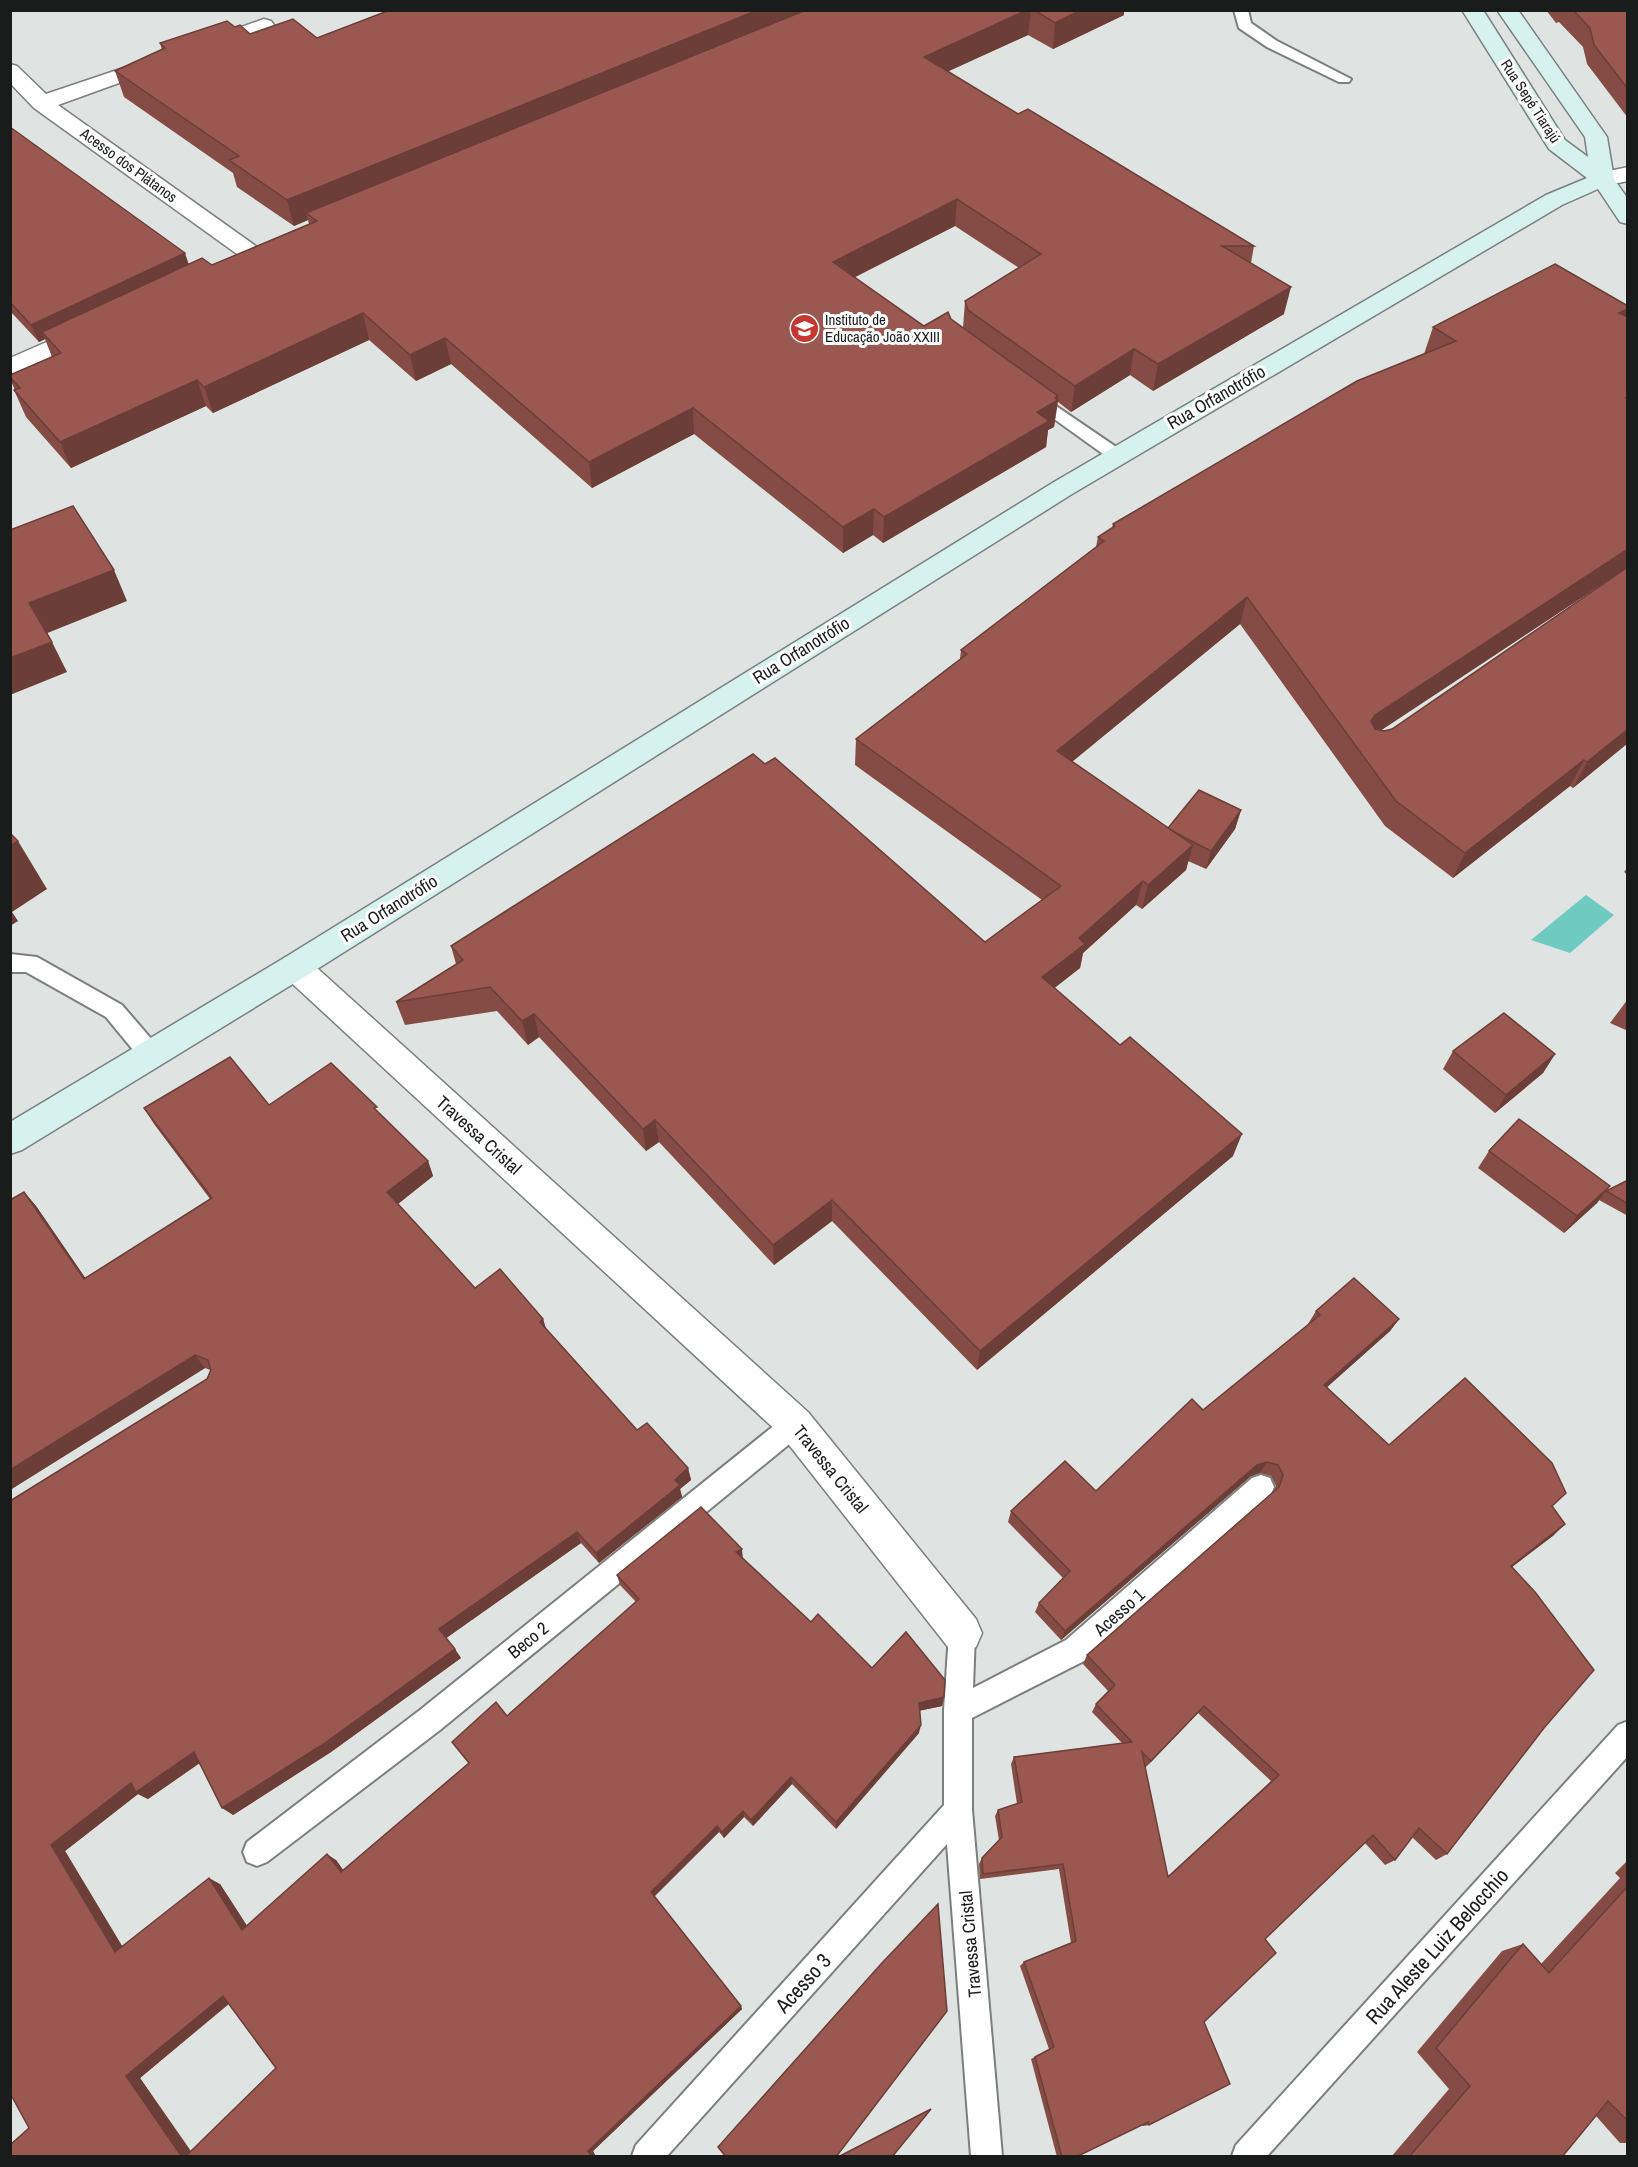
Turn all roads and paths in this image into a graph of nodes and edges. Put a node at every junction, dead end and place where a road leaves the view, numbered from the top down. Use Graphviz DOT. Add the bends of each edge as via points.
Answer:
graph roads {
  1 [pos="1241,10"];
  2 [pos="1472,10"];
  3 [pos="1507,10"];
  4 [pos="264,25"];
  5 [pos="10,70"];
  6 [pos="1344,79"];
  7 [pos="42,103"];
  8 [pos="1615,177"];
  9 [pos="1628,218"];
  10 [pos="274,245"];
  11 [pos="252,254"];
  12 [pos="231,264"];
  13 [pos="105,323"];
  14 [pos="10,368"];
  15 [pos="1020,386"];
  16 [pos="1116,456"];
  17 [pos="10,963"];
  18 [pos="295,967"];
  19 [pos="151,1055"];
  20 [pos="10,1140"];
  21 [pos="795,1424"];
  22 [pos="1261,1486"];
  23 [pos="962,1633"];
  24 [pos="958,1710"];
  25 [pos="1628,1735"];
  26 [pos="958,1810"];
  27 [pos="257,1852"];
  28 [pos="647,2157"];
  29 [pos="987,2157"];
  30 [pos="1247,2157"];
  1 -- 6 [label="lane" via="1244,25 1263,38"];
  2 -- 8 [label="street, Rua Sepé Tiarajú" via="1557,144"];
  3 -- 8 [label="street, Rua Sepé Tiarajú" via="1596,137"];
  4 -- 7 [label="street"];
  5 -- 7 [label="street, Acesso dos Plátanos"];
  7 -- 11 [label="street, Acesso dos Plátanos"];
  8 -- 9 [label="street, Rua Sepé Tiarajú"];
  8 -- 16 [label="street, Rua Orfanotrófio" via="1554,200"];
  10 -- 11 [label="street"];
  11 -- 12 [label="street"];
  13 -- 14 [label="street"];
  15 -- 16 [label="lane"];
  16 -- 18 [label="street, Rua Orfanotrófio"];
  17 -- 19 [label="lane" via="29,963 114,1011"];
  18 -- 19 [label="street, Rua Orfanotrófio"];
  18 -- 21 [label="street, Travessa Cristal"];
  19 -- 20 [label="street, Rua Orfanotrófio"];
  21 -- 23 [label="street, Travessa Cristal"];
  21 -- 27 [label="lane, Beco 2" via="430,1720"];
  22 -- 24 [label="lane, Acesso 1" via="1076,1650"];
  23 -- 24 [label="lane, Travessa Cristal"];
  24 -- 26 [label="lane, Travessa Cristal"];
  25 -- 30 [label="lane, Rua Aleste Luiz Belocchio"];
  26 -- 28 [label="lane, Acesso 3"];
  26 -- 29 [label="lane, Travessa Cristal"];
}
